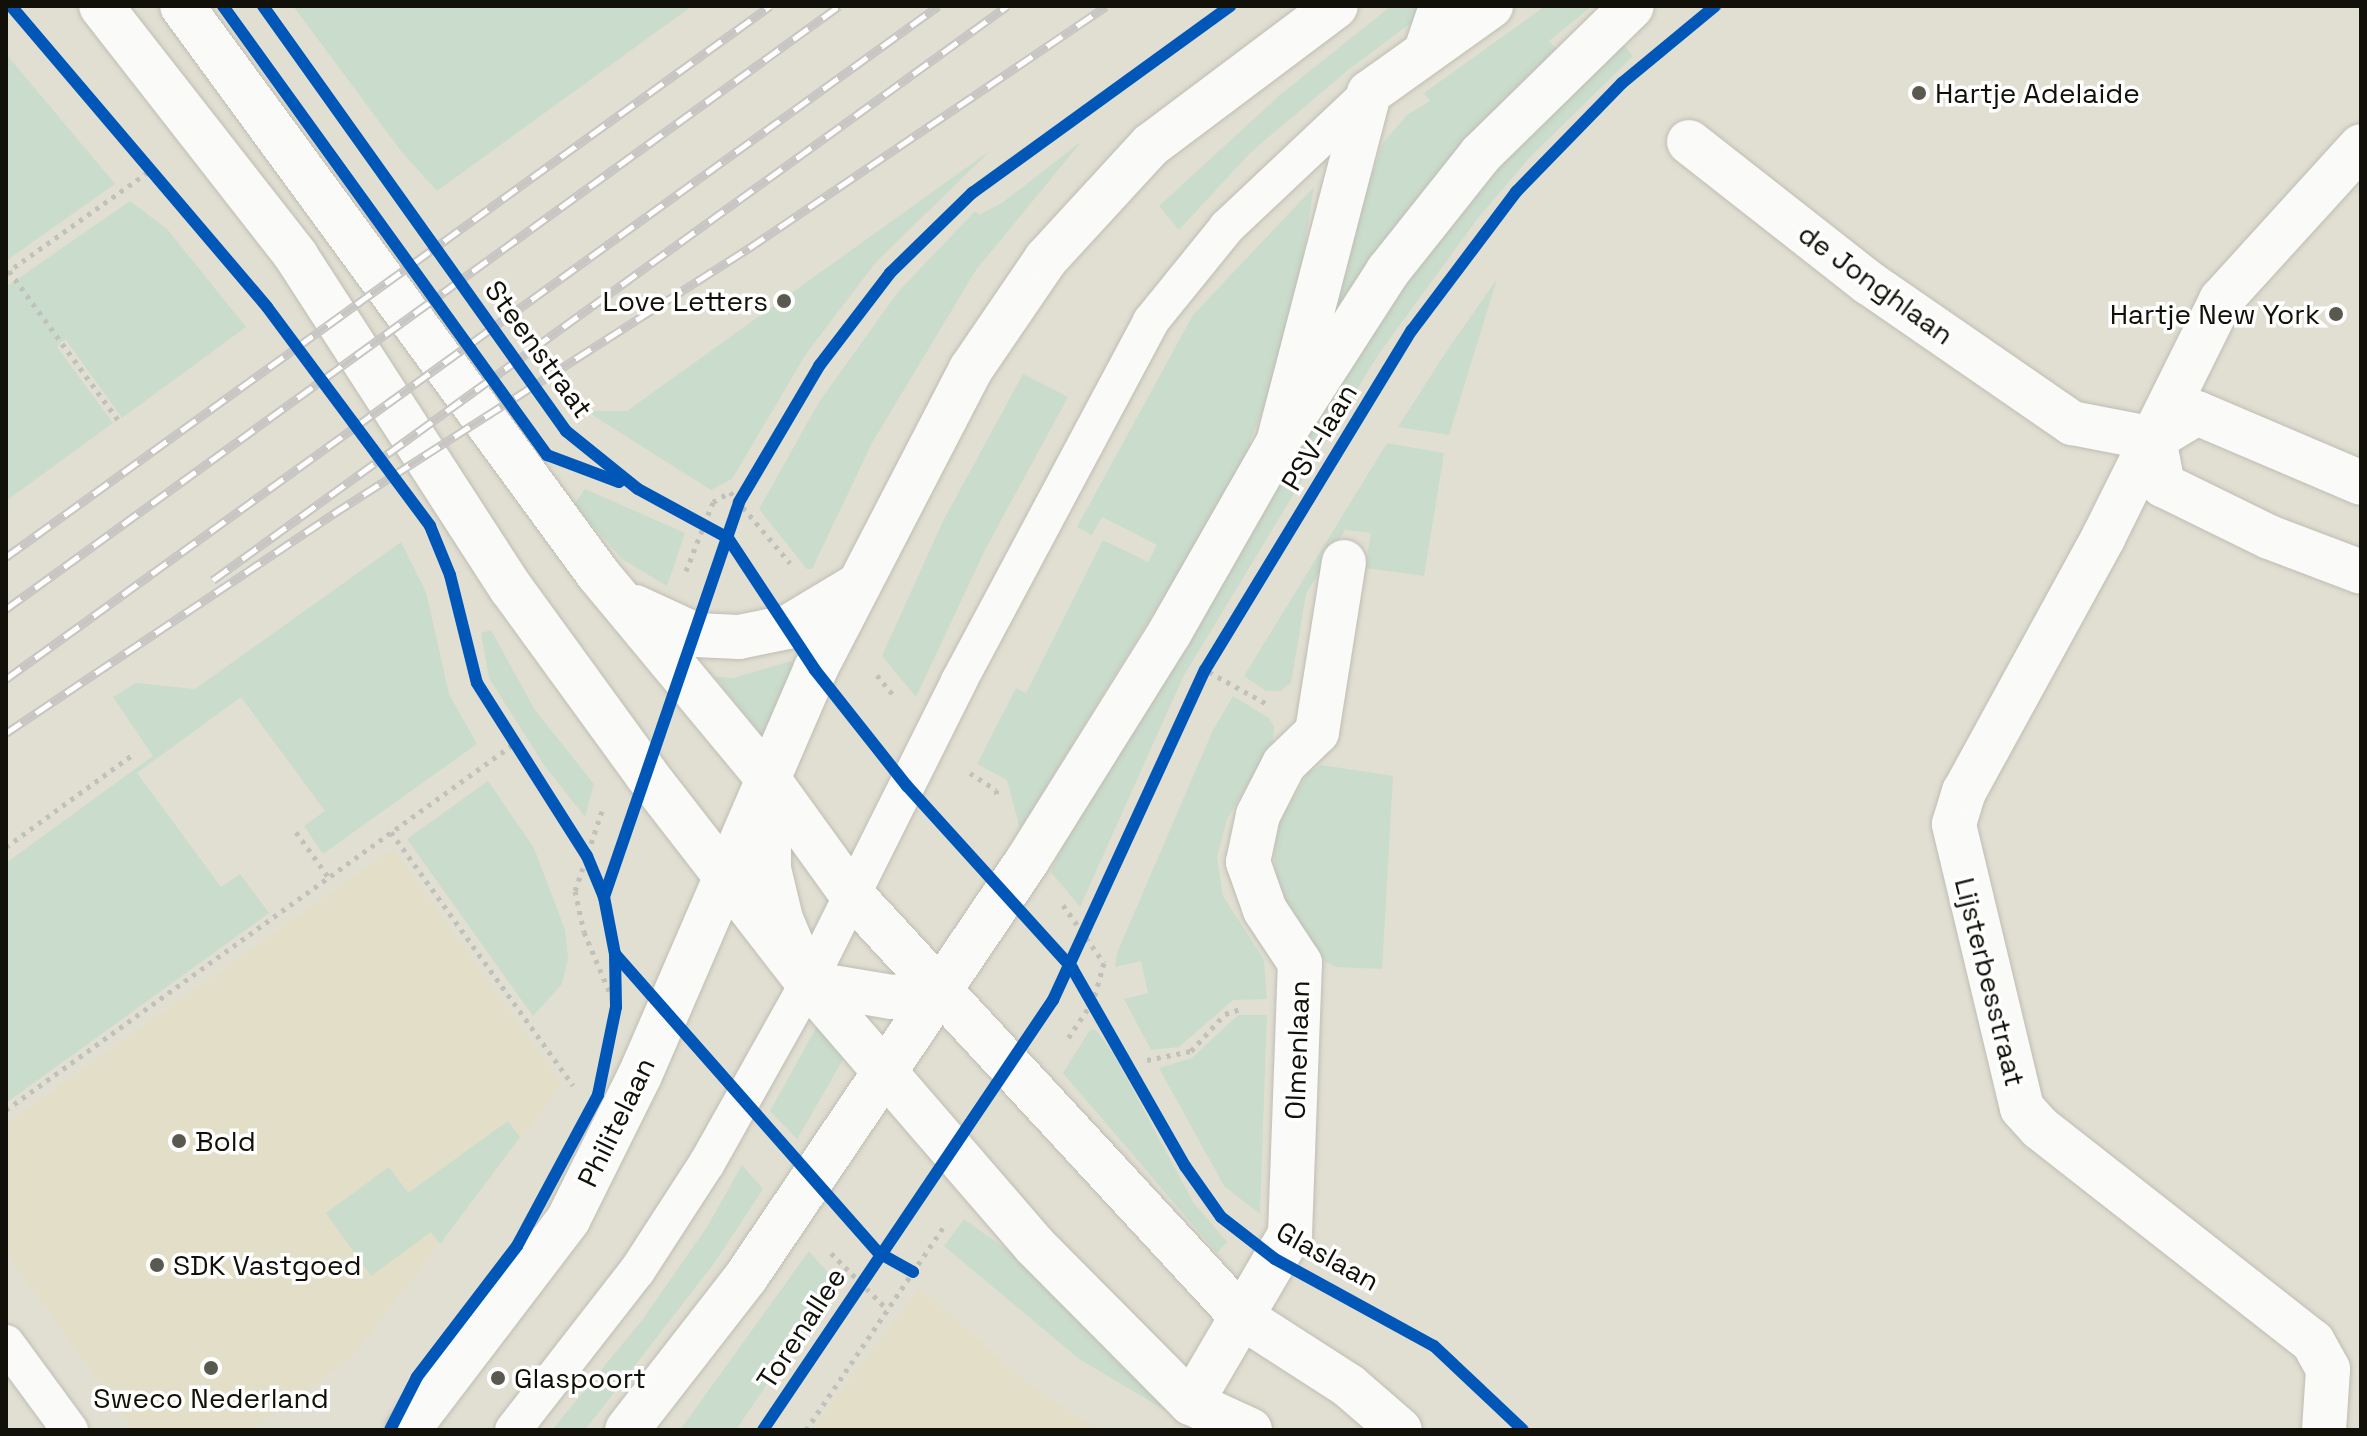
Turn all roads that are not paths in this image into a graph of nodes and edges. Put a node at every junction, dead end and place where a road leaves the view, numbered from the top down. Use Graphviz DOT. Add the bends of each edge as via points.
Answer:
graph roads {
  1 [pos="101,6"];
  2 [pos="182,6"];
  3 [pos="1336,6"];
  4 [pos="1437,6"];
  5 [pos="1491,6"];
  6 [pos="1632,6"];
  7 [pos="1421,53"];
  8 [pos="1369,93"];
  9 [pos="1689,142"];
  10 [pos="2361,146"];
  11 [pos="2154,439"];
  12 [pos="1278,443"];
  13 [pos="2361,483"];
  14 [pos="1344,562"];
  15 [pos="2361,572"];
  16 [pos="858,585"];
  17 [pos="622,601"];
  18 [pos="769,780"];
  19 [pos="748,873"];
  20 [pos="852,895"];
  21 [pos="808,983"];
  22 [pos="939,991"];
  23 [pos="883,1073"];
  24 [pos="1242,1317"];
  25 [pos="6,1343"];
  26 [pos="1191,1403"];
  27 [pos="70,1430"];
  28 [pos="408,1430"];
  29 [pos="513,1430"];
  30 [pos="627,1430"];
  31 [pos="1250,1430"];
  32 [pos="1400,1430"];
  33 [pos="2324,1430"];
  1 -- 19 [label="street" via="296,256 511,588"];
  2 -- 17 [label="street"];
  3 -- 16 [label="street" via="1151,145 1046,259 971,369"];
  4 -- 7 [label="lane"];
  5 -- 7 [label="street"];
  6 -- 12 [label="street, PSV-laan" via="1481,154 1388,271"];
  7 -- 8 [label="street"];
  8 -- 12 [label="street, PSV-laan"];
  8 -- 20 [label="lane" via="1227,227 1151,321"];
  9 -- 11 [label="street, de Jonghlaan" via="1869,283 2072,423"];
  10 -- 11 [label="street, Lijsterbesstraat" via="2221,300"];
  11 -- 13 [label="street" via="2197,413"];
  11 -- 15 [label="street" via="2163,485 2269,537"];
  11 -- 33 [label="street, Lijsterbesstraat" via="1964,792 1954,837 2022,1108 2040,1128 2313,1342 2328,1369"];
  12 -- 22 [label="street, PSV-laan" via="1170,632"];
  14 -- 24 [label="street, Olmenlaan" via="1317,732 1284,764 1258,815 1248,862 1265,910 1300,963 1290,1234"];
  16 -- 17 [label="street" via="788,627 739,637 696,635"];
  16 -- 18 [label="street"];
  17 -- 18 [label="street"];
  18 -- 19 [label="street, Philitelaan"];
  18 -- 20 [label="street"];
  19 -- 20 [label="street" via="807,871"];
  19 -- 21 [label="street"];
  19 -- 28 [label="street, Philitelaan" via="568,1220"];
  20 -- 21 [label="lane"];
  20 -- 22 [label="street"];
  21 -- 22 [label="street" via="892,997"];
  21 -- 23 [label="street"];
  21 -- 29 [label="lane" via="679,1211"];
  22 -- 23 [label="street"];
  22 -- 24 [label="street"];
  23 -- 26 [label="street" via="973,1180"];
  23 -- 30 [label="street" via="746,1277"];
  24 -- 26 [label="street, Olmenlaan"];
  24 -- 32 [label="street" via="1349,1386"];
  25 -- 27 [label="lane"];
  26 -- 31 [label="street"];
}
